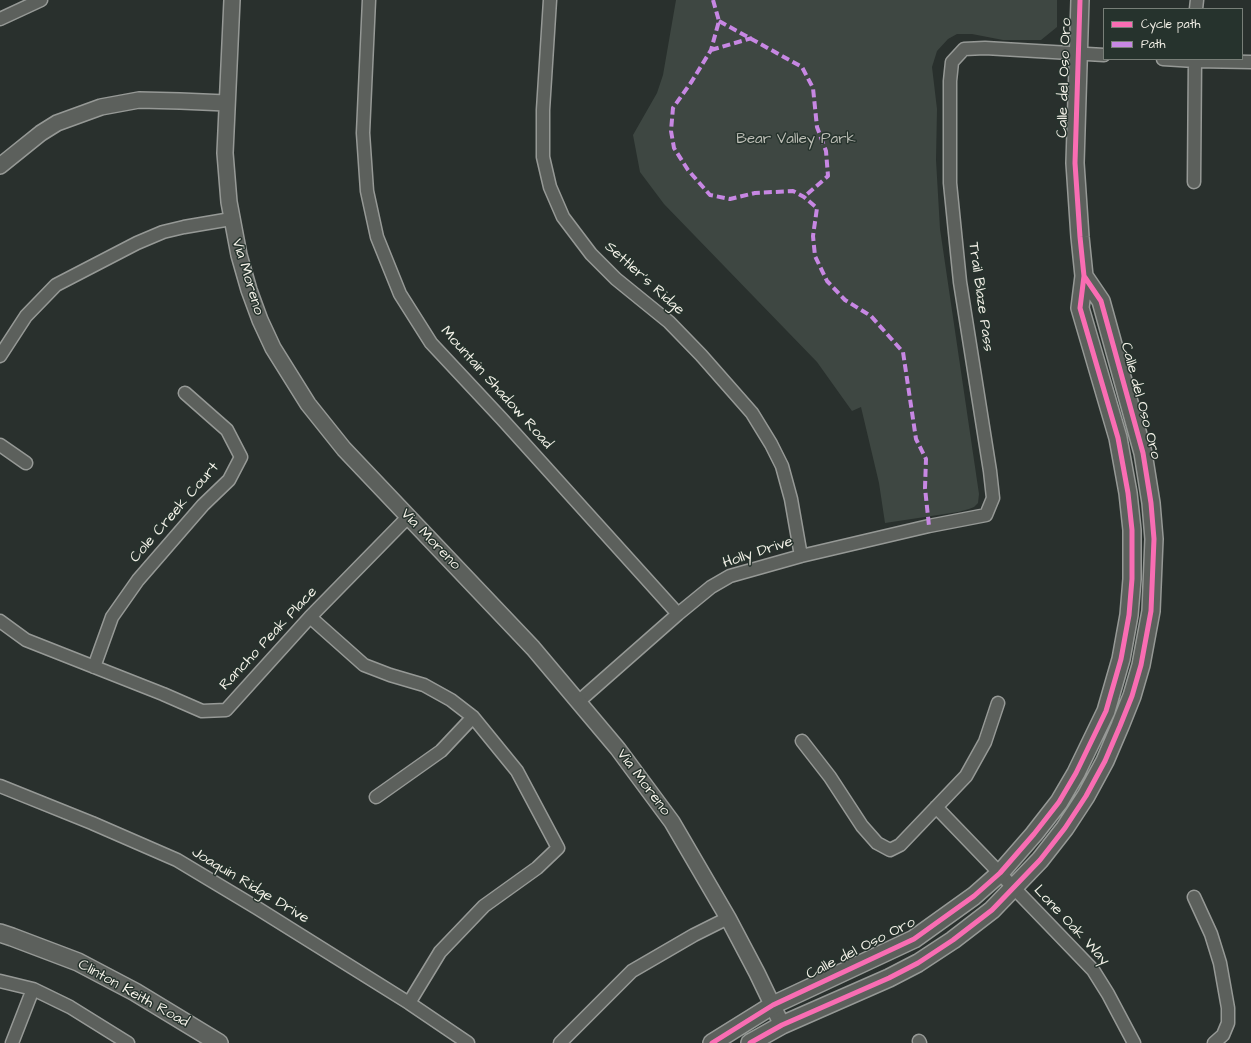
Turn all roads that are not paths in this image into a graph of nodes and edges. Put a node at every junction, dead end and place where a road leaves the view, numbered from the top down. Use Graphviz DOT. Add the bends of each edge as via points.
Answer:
graph roads {
  1 [pos="41,0"];
  2 [pos="232,0"];
  3 [pos="369,0"];
  4 [pos="550,0"];
  5 [pos="1080,0"];
  6 [pos="0,19"];
  7 [pos="1078,54"];
  8 [pos="1103,55"];
  9 [pos="1195,60"];
  10 [pos="1251,62"];
  11 [pos="226,103"];
  12 [pos="0,166"];
  13 [pos="1194,182"];
  14 [pos="231,219"];
  15 [pos="1084,276"];
  16 [pos="0,356"];
  17 [pos="185,393"];
  18 [pos="0,445"];
  19 [pos="26,463"];
  20 [pos="986,515"];
  21 [pos="408,517"];
  22 [pos="802,556"];
  23 [pos="678,614"];
  24 [pos="310,617"];
  25 [pos="0,621"];
  26 [pos="1125,639"];
  27 [pos="1145,644"];
  28 [pos="94,667"];
  29 [pos="578,702"];
  30 [pos="998,703"];
  31 [pos="473,717"];
  32 [pos="802,741"];
  33 [pos="0,786"];
  34 [pos="376,797"];
  35 [pos="936,807"];
  36 [pos="1000,873"];
  37 [pos="1014,887"];
  38 [pos="1194,897"];
  39 [pos="728,918"];
  40 [pos="0,933"];
  41 [pos="0,981"];
  42 [pos="33,989"];
  43 [pos="409,1003"];
  44 [pos="773,1005"];
  45 [pos="782,1025"];
  46 [pos="12,1043"];
  47 [pos="128,1043"];
  48 [pos="219,1043"];
  49 [pos="468,1043"];
  50 [pos="560,1043"];
  51 [pos="712,1043"];
  52 [pos="750,1043"];
  53 [pos="1134,1043"];
  54 [pos="1214,1043"];
  1 -- 6 [label="street"];
  2 -- 11 [label="street, Via Moreno"];
  3 -- 23 [label="street, Mountain Shadow Road" via="363,133 367,191 377,237 400,294 431,343"];
  4 -- 22 [label="street, Settler's Ridge" via="543,110 543,156 550,187 563,216 591,254 669,322 752,413 782,466"];
  5 -- 7 [label="main road, Calle del Oso Oro"];
  7 -- 8 [label="street, Trail Blaze Pass"];
  7 -- 15 [label="main road, Calle del Oso Oro" via="1075,187"];
  7 -- 20 [label="street, Trail Blaze Pass" via="964,49 952,62 950,183 960,282 990,471 992,498"];
  9 -- 10 [label="street"];
  9 -- 13 [label="street"];
  11 -- 12 [label="street" via="139,100 101,106 63,120 41,133"];
  11 -- 14 [label="street, Via Moreno" via="225,153"];
  14 -- 16 [label="street" via="163,232 56,285 26,316"];
  14 -- 21 [label="street, Via Moreno" via="249,290 273,348 308,404 344,449"];
  15 -- 26 [label="main road, Calle del Oso Oro" via="1080,308 1118,438 1128,493 1132,530 1132,580"];
  15 -- 27 [label="main road, Calle del Oso Oro" via="1101,301 1144,460 1154,539 1151,611"];
  17 -- 28 [label="street, Cole Creek Court" via="227,430 241,457 229,480 138,580 112,617"];
  18 -- 19 [label="street"];
  20 -- 22 [label="street, Holly Drive"];
  21 -- 24 [label="street, Rancho Peak Place"];
  21 -- 29 [label="street, Via Moreno" via="514,627"];
  22 -- 23 [label="street, Holly Drive" via="730,576 710,587"];
  23 -- 29 [label="street, Holly Drive"];
  24 -- 28 [label="street, Rancho Peak Place" via="226,710 202,711"];
  24 -- 31 [label="street" via="364,665 424,685 451,700"];
  25 -- 28 [label="street, Rancho Peak Place" via="26,640"];
  26 -- 27 [label="main road"];
  26 -- 36 [label="main road, Calle del Oso Oro" via="1106,712 1076,773 1059,802"];
  27 -- 37 [label="main road, Calle del Oso Oro" via="1132,696 1105,761 1065,828"];
  29 -- 39 [label="street, Via Moreno" via="618,749 672,822"];
  30 -- 35 [label="street" via="985,742 966,776"];
  31 -- 34 [label="street" via="440,751"];
  31 -- 43 [label="street" via="517,771 558,848 537,868 484,906 440,952"];
  32 -- 35 [label="street" via="830,777 862,826 877,843 890,850 900,845"];
  33 -- 43 [label="street, Joaquin Ridge Drive" via="177,860"];
  35 -- 36 [label="street, Lone Oak Way"];
  36 -- 37 [label="street, Lone Oak Way"];
  36 -- 44 [label="main road, Calle del Oso Oro" via="974,896 914,939"];
  37 -- 45 [label="main road, Calle del Oso Oro" via="976,923 918,963"];
  37 -- 53 [label="street, Lone Oak Way" via="1093,970"];
  38 -- 54 [label="street" via="1211,934 1220,963 1228,1008 1228,1024 1223,1035"];
  39 -- 44 [label="street, Via Moreno"];
  39 -- 50 [label="street" via="632,971"];
  40 -- 48 [label="main road, Clinton Keith Road" via="78,962"];
  41 -- 42 [label="street"];
  42 -- 46 [label="street"];
  42 -- 47 [label="street" via="70,1007"];
  43 -- 49 [label="street, Joaquin Ridge Drive"];
  44 -- 45 [label="street, Via Moreno"];
  44 -- 51 [label="main road, Calle del Oso Oro"];
  45 -- 52 [label="main road, Calle del Oso Oro"];
}
